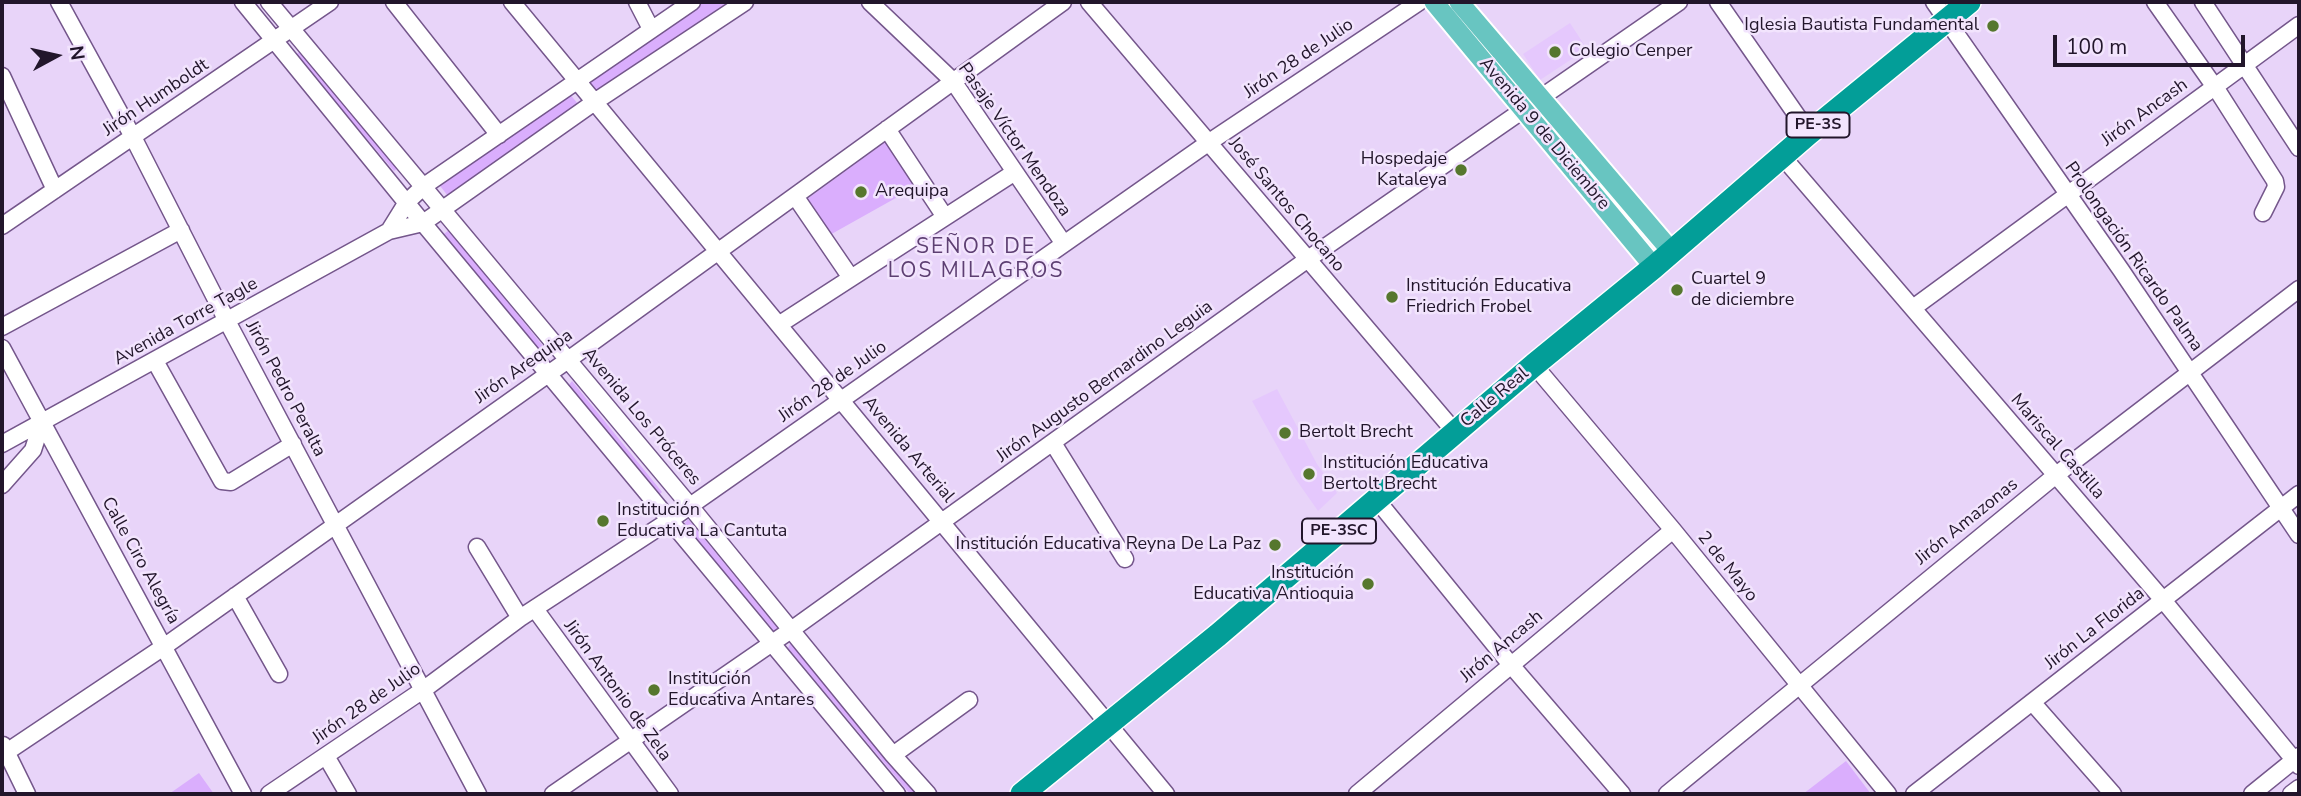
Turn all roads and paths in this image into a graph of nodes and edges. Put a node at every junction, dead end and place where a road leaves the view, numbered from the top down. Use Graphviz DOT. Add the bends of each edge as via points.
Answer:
graph roads {
  1 [pos="59,2"];
  2 [pos="243,2"];
  3 [pos="269,2"];
  4 [pos="330,2"];
  5 [pos="394,2"];
  6 [pos="512,2"];
  7 [pos="637,2"];
  8 [pos="692,2"];
  9 [pos="745,2"];
  10 [pos="870,2"];
  11 [pos="1063,2"];
  12 [pos="1089,2"];
  13 [pos="1419,2"];
  14 [pos="1434,2"];
  15 [pos="1459,2"];
  16 [pos="1679,2"];
  17 [pos="1718,2"];
  18 [pos="1969,2"];
  19 [pos="2155,2"];
  20 [pos="2203,2"];
  21 [pos="1940,11"];
  22 [pos="2299,25"];
  23 [pos="292,29"];
  24 [pos="651,29"];
  25 [pos="275,41"];
  26 [pos="2245,64"];
  27 [pos="2,79"];
  28 [pos="579,81"];
  29 [pos="953,82"];
  30 [pos="2214,86"];
  31 [pos="596,101"];
  32 [pos="1532,104"];
  33 [pos="887,129"];
  34 [pos="1809,132"];
  35 [pos="499,135"];
  36 [pos="133,137"];
  37 [pos="1208,142"];
  38 [pos="2299,148"];
  39 [pos="1782,156"];
  40 [pos="1015,172"];
  41 [pos="424,186"];
  42 [pos="55,190"];
  43 [pos="2067,194"];
  44 [pos="795,195"];
  45 [pos="407,202"];
  46 [pos="443,210"];
  47 [pos="2263,213"];
  48 [pos="946,217"];
  49 [pos="423,223"];
  50 [pos="2,226"];
  51 [pos="181,230"];
  52 [pos="389,231"];
  53 [pos="1064,244"];
  54 [pos="719,251"];
  55 [pos="1308,260"];
  56 [pos="1663,260"];
  57 [pos="851,278"];
  58 [pos="2299,289"];
  59 [pos="1913,308"];
  60 [pos="228,321"];
  61 [pos="780,324"];
  62 [pos="2,327"];
  63 [pos="2,348"];
  64 [pos="568,360"];
  65 [pos="155,361"];
  66 [pos="1534,365"];
  67 [pos="549,372"];
  68 [pos="2190,373"];
  69 [pos="842,400"];
  70 [pos="42,422"];
  71 [pos="1455,432"];
  72 [pos="1053,443"];
  73 [pos="2,444"];
  74 [pos="293,444"];
  75 [pos="2056,475"];
  76 [pos="2,485"];
  77 [pos="2299,494"];
  78 [pos="1376,499"];
  79 [pos="690,506"];
  80 [pos="2281,508"];
  81 [pos="670,520"];
  82 [pos="943,522"];
  83 [pos="336,524"];
  84 [pos="1673,530"];
  85 [pos="2299,535"];
  86 [pos="477,547"];
  87 [pos="1125,559"];
  88 [pos="235,596"];
  89 [pos="2163,600"];
  90 [pos="527,614"];
  91 [pos="791,630"];
  92 [pos="772,643"];
  93 [pos="165,646"];
  94 [pos="1511,665"];
  95 [pos="279,674"];
  96 [pos="1798,685"];
  97 [pos="423,690"];
  98 [pos="969,700"];
  99 [pos="2032,702"];
  100 [pos="1109,723"];
  101 [pos="629,742"];
  102 [pos="3,750"];
  103 [pos="893,755"];
  104 [pos="326,756"];
  105 [pos="2298,761"];
  106 [pos="2299,788"];
  107 [pos="27,794"];
  108 [pos="243,794"];
  109 [pos="269,794"];
  110 [pos="348,794"];
  111 [pos="478,794"];
  112 [pos="553,794"];
  113 [pos="670,794"];
  114 [pos="898,794"];
  115 [pos="928,794"];
  116 [pos="1022,794"];
  117 [pos="1166,794"];
  118 [pos="1357,794"];
  119 [pos="1622,794"];
  120 [pos="1667,794"];
  121 [pos="1888,794"];
  122 [pos="1914,794"];
  123 [pos="2113,794"];
  124 [pos="2252,794"];
  125 [pos="2291,794"];
  1 -- 36 [label="street, Jirón Pedro Peralta"];
  2 -- 25 [label="street"];
  3 -- 23 [label="street, Avenida Los Próceres"];
  4 -- 23 [label="street, Jirón Humboldt"];
  5 -- 35 [label="street"];
  6 -- 28 [label="street, Avenida Arterial"];
  7 -- 24 [label="street"];
  8 -- 24 [label="street, Avenida Torre Tagle"];
  9 -- 31 [label="street, Avenida Torre Tagle"];
  10 -- 29 [label="street, Pasaje Víctor Mendoza"];
  11 -- 29 [label="street, Jirón Arequipa"];
  12 -- 37 [label="street, José Santos Chocano"];
  13 -- 37 [label="street, Jirón 28 de Julio"];
  14 -- 32 [label="main road, Avenida 9 de Diciembre"];
  15 -- 32 [label="main road, Avenida 9 de Diciembre"];
  16 -- 32 [label="street, Jirón Augusto Bernardino Leguia"];
  17 -- 34 [label="street"];
  18 -- 21 [label="highway, Calle Real / PE-3S"];
  19 -- 30 [label="street"];
  20 -- 26 [label="street"];
  21 -- 34 [label="highway, Calle Real / PE-3S"];
  21 -- 43 [label="street, Prolongación Ricardo Palma"];
  22 -- 26 [label="street, Jirón Ancash"];
  23 -- 25 [label="street, Jirón Humboldt"];
  23 -- 41 [label="street, Avenida Los Próceres"];
  24 -- 28 [label="street, Avenida Torre Tagle"];
  25 -- 36 [label="street, Jirón Humboldt"];
  25 -- 45 [label="street"];
  26 -- 30 [label="street, Jirón Ancash"];
  26 -- 38 [label="street"];
  27 -- 42 [label="street"];
  28 -- 31 [label="street, Avenida Arterial"];
  28 -- 35 [label="street, Avenida Torre Tagle"];
  29 -- 33 [label="street, Jirón Arequipa"];
  29 -- 40 [label="street, Pasaje Víctor Mendoza"];
  30 -- 43 [label="street, Jirón Ancash"];
  30 -- 47 [label="street" via="2275,181"];
  31 -- 46 [label="street, Avenida Torre Tagle"];
  31 -- 54 [label="street, Avenida Arterial"];
  32 -- 55 [label="street, Jirón Augusto Bernardino Leguia"];
  32 -- 56 [label="main road, Avenida 9 de Diciembre"];
  33 -- 44 [label="street, Jirón Arequipa"];
  33 -- 48 [label="street"];
  34 -- 39 [label="highway, Calle Real / PE-3S"];
  35 -- 41 [label="street, Avenida Torre Tagle"];
  36 -- 42 [label="street, Jirón Humboldt"];
  36 -- 51 [label="street, Jirón Pedro Peralta"];
  37 -- 53 [label="street, Jirón 28 de Julio"];
  37 -- 55 [label="street, José Santos Chocano"];
  39 -- 56 [label="highway, Calle Real / PE-3S"];
  39 -- 59 [label="street, Mariscal Castilla"];
  40 -- 48 [label="street"];
  40 -- 53 [label="street, Pasaje Víctor Mendoza"];
  41 -- 45 [label="street, Avenida Torre Tagle"];
  41 -- 46 [label="street, Avenida Los Próceres"];
  42 -- 50 [label="street, Jirón Humboldt"];
  43 -- 59 [label="street, Jirón Ancash"];
  43 -- 68 [label="street, Prolongación Ricardo Palma"];
  44 -- 54 [label="street, Jirón Arequipa"];
  44 -- 57 [label="street"];
  45 -- 49 [label="street"];
  45 -- 52 [label="street, Avenida Torre Tagle"];
  46 -- 49 [label="street, Avenida Torre Tagle"];
  46 -- 64 [label="street, Avenida Los Próceres"];
  48 -- 57 [label="street"];
  49 -- 52 [label="street, Avenida Torre Tagle"];
  49 -- 67 [label="street"];
  51 -- 60 [label="street, Jirón Pedro Peralta"];
  51 -- 62 [label="street"];
  52 -- 60 [label="street, Avenida Torre Tagle"];
  53 -- 69 [label="street, Jirón 28 de Julio"];
  54 -- 61 [label="street, Avenida Arterial"];
  54 -- 64 [label="street, Jirón Arequipa"];
  55 -- 71 [label="street, José Santos Chocano"];
  55 -- 72 [label="street, Jirón Augusto Bernardino Leguia"];
  56 -- 66 [label="highway, Calle Real / PE-3SC"];
  57 -- 61 [label="street"];
  58 -- 68 [label="street, Jirón Amazonas"];
  59 -- 75 [label="street, Mariscal Castilla"];
  60 -- 65 [label="street, Avenida Torre Tagle"];
  60 -- 74 [label="street, Jirón Pedro Peralta"];
  61 -- 69 [label="street, Avenida Arterial"];
  63 -- 70 [label="street, Calle Ciro Alegría"];
  64 -- 67 [label="street, Jirón Arequipa"];
  64 -- 79 [label="street, Avenida Los Próceres"];
  65 -- 70 [label="street, Avenida Torre Tagle"];
  65 -- 74 [label="street" via="222,481 231,482"];
  66 -- 71 [label="highway, Calle Real / PE-3SC"];
  66 -- 84 [label="street, 2 de Mayo"];
  67 -- 81 [label="street"];
  67 -- 83 [label="street, Jirón Arequipa"];
  68 -- 75 [label="street, Jirón Amazonas"];
  68 -- 80 [label="street, Prolongación Ricardo Palma"];
  69 -- 79 [label="street, Jirón 28 de Julio"];
  69 -- 82 [label="street, Avenida Arterial"];
  70 -- 73 [label="street, Avenida Torre Tagle"];
  70 -- 76 [label="street" via="33,450"];
  70 -- 93 [label="street, Calle Ciro Alegría"];
  71 -- 78 [label="highway, Calle Real / PE-3SC"];
  72 -- 82 [label="street, Jirón Augusto Bernardino Leguia"];
  72 -- 87 [label="street"];
  74 -- 83 [label="street, Jirón Pedro Peralta"];
  75 -- 89 [label="street, Mariscal Castilla"];
  75 -- 96 [label="street, Jirón Amazonas"];
  77 -- 80 [label="street, Jirón La Florida"];
  78 -- 94 [label="street"];
  78 -- 100 [label="highway, Calle Real / PE-3SC"];
  79 -- 81 [label="street, Jirón 28 de Julio"];
  79 -- 91 [label="street, Avenida Los Próceres"];
  80 -- 85 [label="street, Prolongación Ricardo Palma"];
  80 -- 89 [label="street, Jirón La Florida"];
  81 -- 90 [label="street, Jirón 28 de Julio"];
  81 -- 92 [label="street"];
  82 -- 91 [label="street, Jirón Augusto Bernardino Leguia"];
  82 -- 100 [label="street, Avenida Arterial"];
  83 -- 88 [label="street, Jirón Arequipa"];
  83 -- 97 [label="street, Jirón Pedro Peralta"];
  84 -- 94 [label="street, Jirón Ancash"];
  84 -- 96 [label="street, 2 de Mayo"];
  86 -- 90 [label="street, Jirón Antonio de Zela"];
  88 -- 93 [label="street, Jirón Arequipa"];
  88 -- 95 [label="street"];
  89 -- 99 [label="street, Jirón La Florida"];
  89 -- 105 [label="street, Mariscal Castilla"];
  90 -- 97 [label="street, Jirón 28 de Julio"];
  90 -- 101 [label="street, Jirón Antonio de Zela"];
  91 -- 92 [label="street, Jirón Augusto Bernardino Leguia"];
  91 -- 103 [label="street, Avenida Los Próceres"];
  92 -- 101 [label="street, Jirón Augusto Bernardino Leguia"];
  92 -- 114 [label="street"];
  93 -- 102 [label="street, Jirón Arequipa"];
  93 -- 108 [label="street, Calle Ciro Alegría"];
  94 -- 118 [label="street, Jirón Ancash"];
  94 -- 119 [label="street"];
  96 -- 120 [label="street, Jirón Amazonas"];
  96 -- 121 [label="street, 2 de Mayo"];
  97 -- 104 [label="street, Jirón 28 de Julio"];
  97 -- 111 [label="street, Jirón Pedro Peralta"];
  98 -- 103 [label="street"];
  99 -- 122 [label="street, Jirón La Florida"];
  99 -- 123 [label="street"];
  100 -- 116 [label="highway, Calle Real / PE-3SC"];
  100 -- 117 [label="street, Avenida Arterial"];
  101 -- 112 [label="street, Jirón Augusto Bernardino Leguia"];
  101 -- 113 [label="street, Jirón Antonio de Zela"];
  102 -- 107 [label="street"];
  103 -- 115 [label="street, Avenida Los Próceres"];
  104 -- 109 [label="street, Jirón 28 de Julio"];
  104 -- 110 [label="street"];
  105 -- 124 [label="street"];
  106 -- 125 [label="street"];
}
